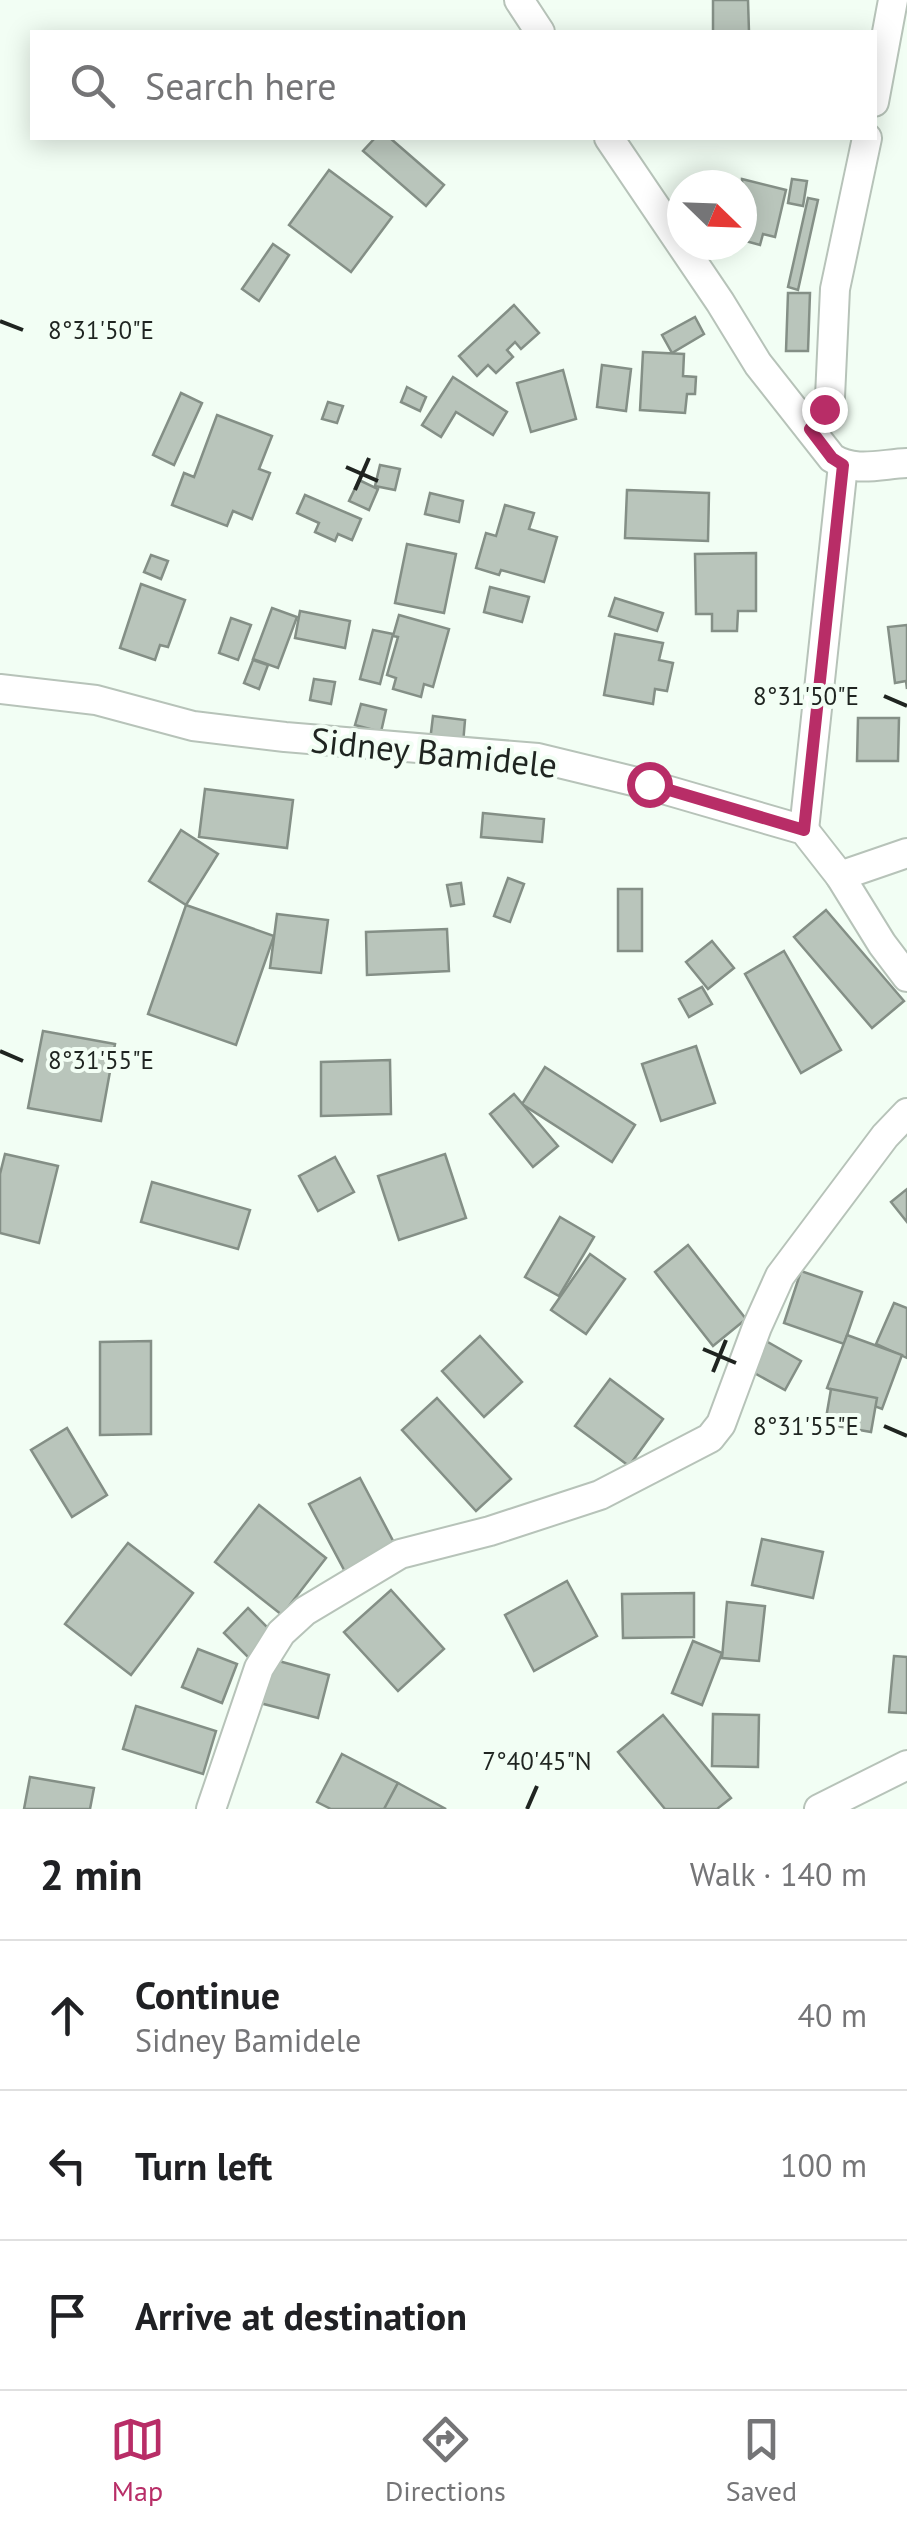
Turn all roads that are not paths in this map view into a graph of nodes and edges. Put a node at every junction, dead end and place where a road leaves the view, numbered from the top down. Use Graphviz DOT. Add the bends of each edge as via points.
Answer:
graph roads {
  1 [pos="519,0"];
  2 [pos="893,0"];
  3 [pos="539,30"];
  4 [pos="877,86"];
  5 [pos="609,140"];
  6 [pos="866,140"];
  7 [pos="810,429"];
  8 [pos="907,463"];
  9 [pos="843,465"];
  10 [pos="0,689"];
  11 [pos="804,830"];
  12 [pos="907,854"];
  13 [pos="840,876"];
  14 [pos="907,978"];
  15 [pos="907,1112"];
  16 [pos="907,1766"];
  17 [pos="211,1809"];
  18 [pos="819,1809"];
  1 -- 3 [label="street"];
  2 -- 4 [label="street"];
  5 -- 7 [label="street" via="758,364"];
  6 -- 7 [label="street" via="835,289 830,397"];
  7 -- 9 [label="street"];
  8 -- 9 [label="street"];
  9 -- 11 [label="street"];
  10 -- 11 [label="street, Sidney Bamidele" via="96,700 193,726 538,758"];
  11 -- 13 [label="street"];
  12 -- 13 [label="street"];
  13 -- 14 [label="street"];
  15 -- 17 [label="street" via="780,1276 710,1438 600,1496 400,1554 304,1612 259,1668"];
  16 -- 18 [label="street"];
}
